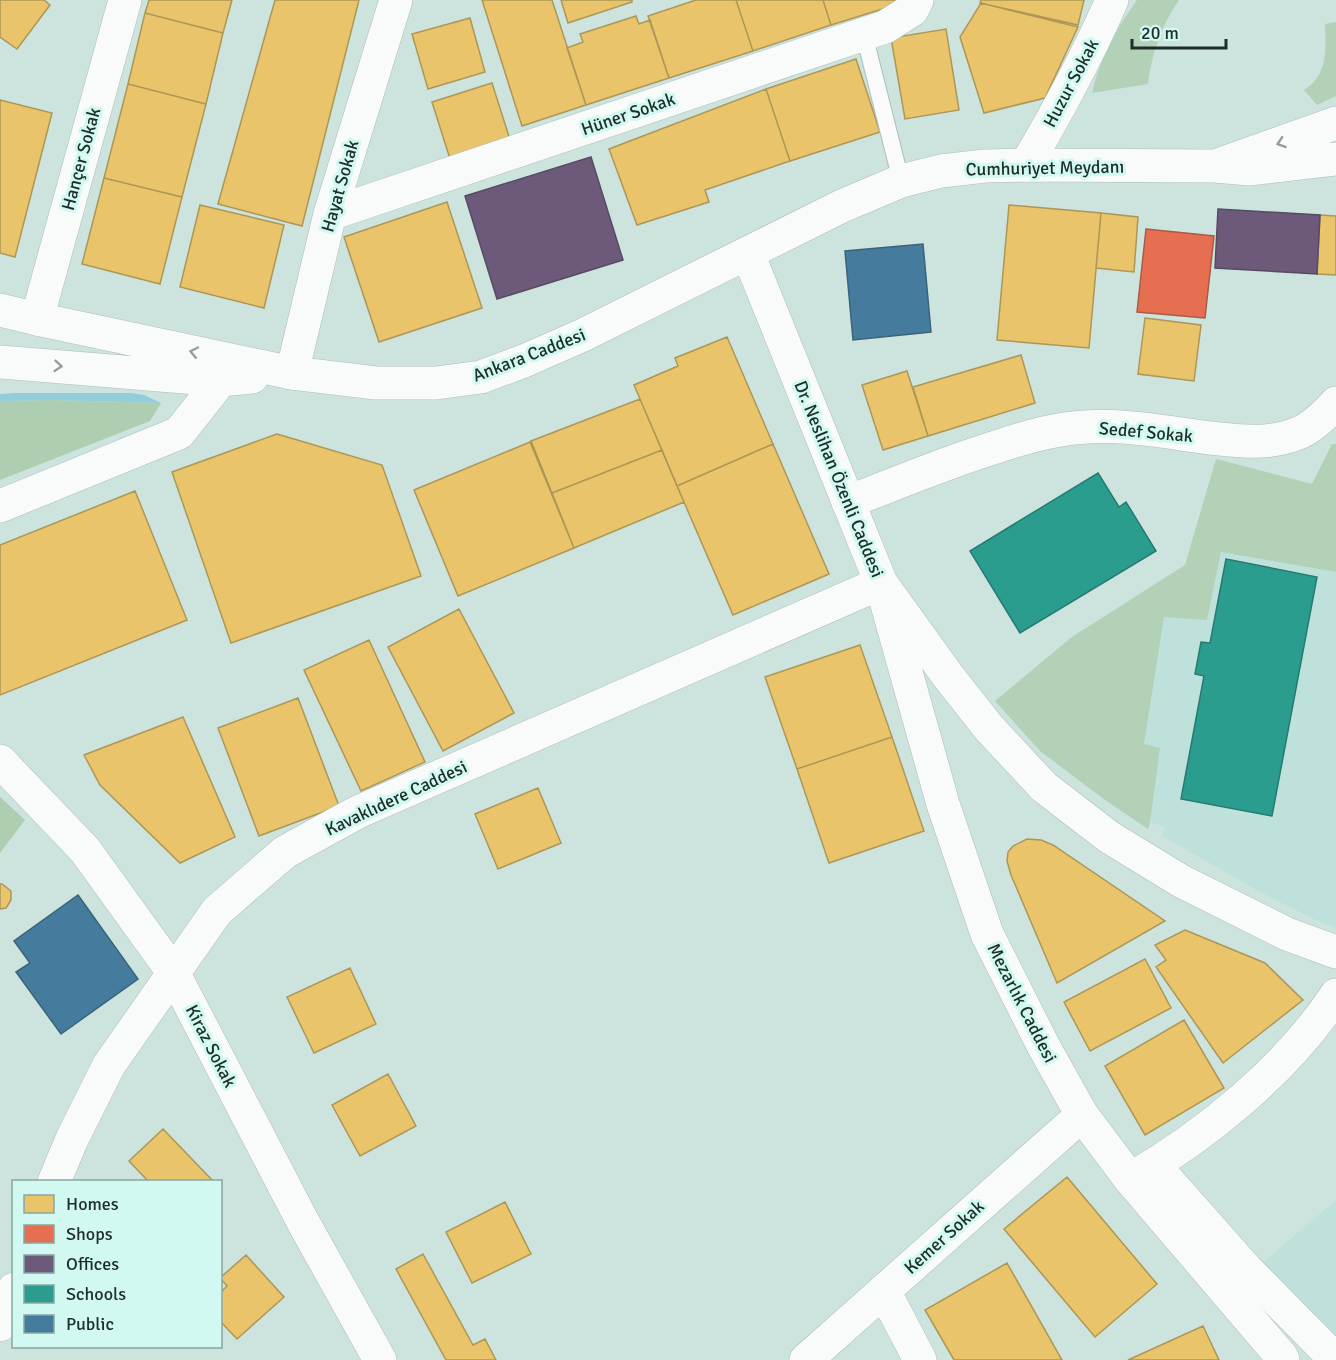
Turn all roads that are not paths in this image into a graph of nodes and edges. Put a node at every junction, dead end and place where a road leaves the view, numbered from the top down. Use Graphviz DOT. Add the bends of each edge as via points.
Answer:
graph roads {
  1 [pos="125,0"];
  2 [pos="396,0"];
  3 [pos="917,0"];
  4 [pos="1112,0"];
  5 [pos="864,34"];
  6 [pos="1336,123"];
  7 [pos="1336,159"];
  8 [pos="1026,165"];
  9 [pos="1215,166"];
  10 [pos="901,181"];
  11 [pos="330,214"];
  12 [pos="748,254"];
  13 [pos="0,310"];
  14 [pos="37,319"];
  15 [pos="7,364"];
  16 [pos="292,374"];
  17 [pos="221,380"];
  18 [pos="1333,411"];
  19 [pos="848,502"];
  20 [pos="0,506"];
  21 [pos="881,583"];
  22 [pos="0,761"];
  23 [pos="1336,952"];
  24 [pos="173,972"];
  25 [pos="1336,995"];
  26 [pos="1082,1115"];
  27 [pos="1142,1172"];
  28 [pos="55,1180"];
  29 [pos="884,1291"];
  30 [pos="12,1293"];
  31 [pos="0,1325"];
  32 [pos="1283,1359"];
  33 [pos="380,1360"];
  34 [pos="806,1360"];
  35 [pos="920,1360"];
  36 [pos="1336,1360"];
  1 -- 14 [label="street, Hançer Sokak"];
  2 -- 11 [label="street, Hayat Sokak"];
  3 -- 5 [label="street, Hüner Sokak" via="912,9 885,27"];
  4 -- 8 [label="street, Huzur Sokak"];
  5 -- 10 [label="lane"];
  5 -- 11 [label="street, Hüner Sokak"];
  6 -- 9 [label="street, Cumhuriyet Meydanı, one-way"];
  7 -- 9 [label="street, Cumhuriyet Meydanı" via="1249,169"];
  8 -- 9 [label="street, Cumhuriyet Meydanı"];
  8 -- 10 [label="street, Cumhuriyet Meydanı" via="941,171"];
  10 -- 12 [label="street, Cumhuriyet Meydanı"];
  11 -- 16 [label="street, Hayat Sokak"];
  12 -- 16 [label="street, Ankara Caddesi" via="583,335 481,377 436,383 376,383"];
  12 -- 19 [label="street, Dr. Neslihan Özenli Caddesi"];
  13 -- 14 [label="street, Ankara Caddesi"];
  16 -- 14 [label="street, Ankara Caddesi, one-way"];
  15 -- 17 [label="street, Ankara Caddesi, one-way"];
  16 -- 17 [label="street, Ankara Caddesi"];
  17 -- 20 [label="street" via="179,433"];
  18 -- 19 [label="street, Sedef Sokak" via="1302,432 1255,442 1122,427 1075,428 1028,436"];
  19 -- 21 [label="street, Dr. Neslihan Özenli Caddesi"];
  21 -- 23 [label="street, Dr. Neslihan Özenli Caddesi" via="989,728 1044,787 1109,837 1181,881 1287,934"];
  21 -- 24 [label="street, Kavaklıdere Caddesi" via="358,812 285,852 217,911"];
  21 -- 26 [label="street, Mezarlık Caddesi" via="943,804 987,934"];
  22 -- 24 [label="street, Kiraz Sokak" via="85,850"];
  24 -- 28 [label="street, Kavaklıdere Caddesi" via="109,1065"];
  24 -- 33 [label="street, Kiraz Sokak"];
  25 -- 27 [label="street" via="1303,1038 1238,1104"];
  26 -- 27 [label="street, Mezarlık Caddesi"];
  26 -- 29 [label="street, Kemer Sokak"];
  27 -- 32 [label="street, Mezarlık Caddesi"];
  27 -- 36 [label="street"];
  29 -- 34 [label="street, Kemer Sokak"];
  29 -- 35 [label="street"];
  30 -- 31 [label="street"];
}
